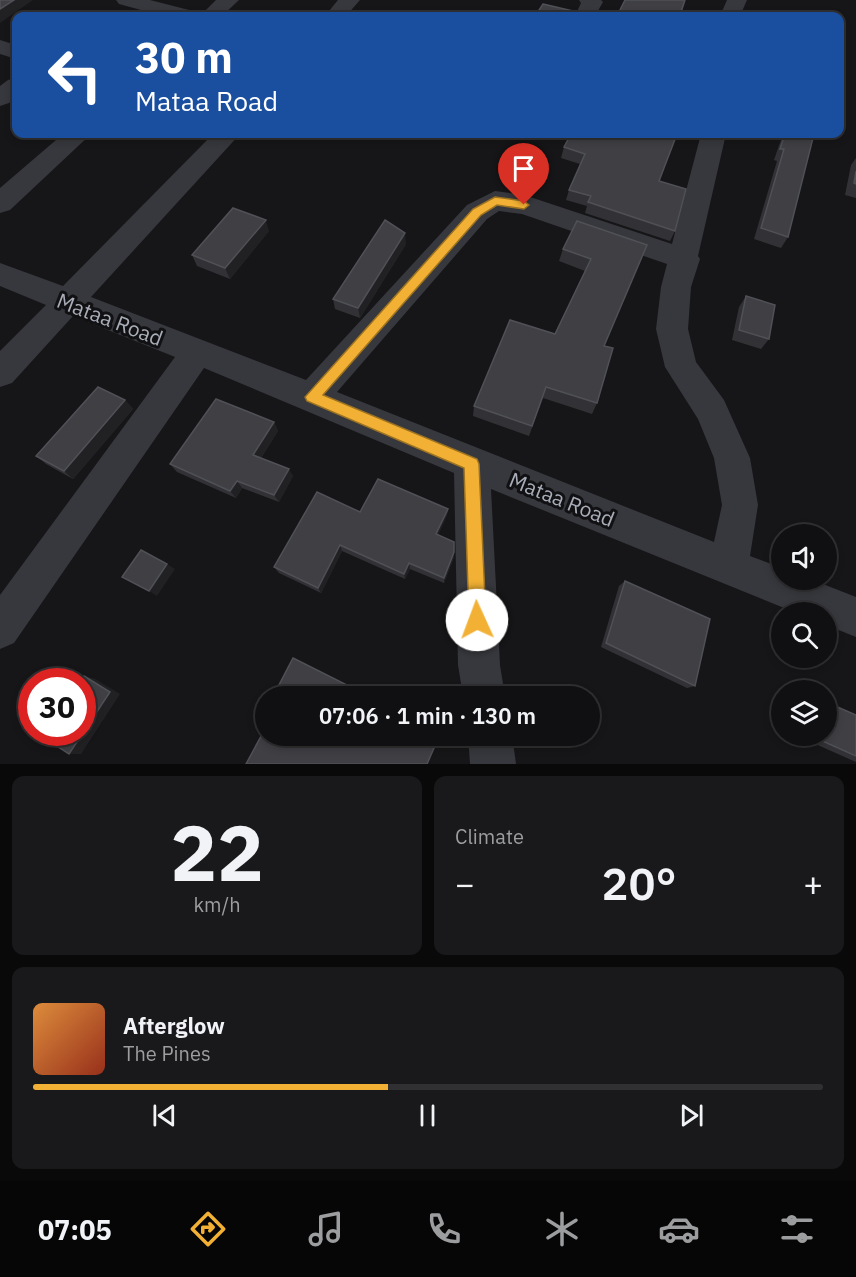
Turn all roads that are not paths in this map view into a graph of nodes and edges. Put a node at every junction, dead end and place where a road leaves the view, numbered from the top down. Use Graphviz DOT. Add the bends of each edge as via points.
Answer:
graph roads {
  1 [pos="229,0"];
  2 [pos="350,0"];
  3 [pos="122,4"];
  4 [pos="164,12"];
  5 [pos="215,12"];
  6 [pos="339,12"];
  7 [pos="12,88"];
  8 [pos="0,98"];
  9 [pos="73,138"];
  10 [pos="222,138"];
  11 [pos="713,138"];
  12 [pos="0,203"];
  13 [pos="685,259"];
  14 [pos="0,274"];
  15 [pos="67,302"];
  16 [pos="197,352"];
  17 [pos="0,373"];
  18 [pos="312,397"];
  19 [pos="472,464"];
  20 [pos="729,565"];
  21 [pos="856,617"];
  22 [pos="0,629"];
  23 [pos="482,686"];
  24 [pos="491,746"];
  25 [pos="493,764"];
  1 -- 5 [label="street"];
  2 -- 6 [label="street"];
  3 -- 4 [label="street"];
  7 -- 8 [label="street"];
  9 -- 12 [label="street"];
  10 -- 15 [label="street"];
  11 -- 13 [label="street"];
  13 -- 18 [label="street" via="524,205 495,201 477,212"];
  13 -- 20 [label="street" via="676,288 672,329 681,367 712,411 732,458 740,505"];
  14 -- 15 [label="street, Mataa Road"];
  15 -- 16 [label="street, Mataa Road"];
  15 -- 17 [label="street"];
  16 -- 18 [label="street, Mataa Road"];
  16 -- 22 [label="street"];
  18 -- 19 [label="street, Mataa Road"];
  19 -- 20 [label="street, Mataa Road"];
  19 -- 23 [label="street"];
  20 -- 21 [label="street, Mataa Road"];
  24 -- 25 [label="street"];
}
